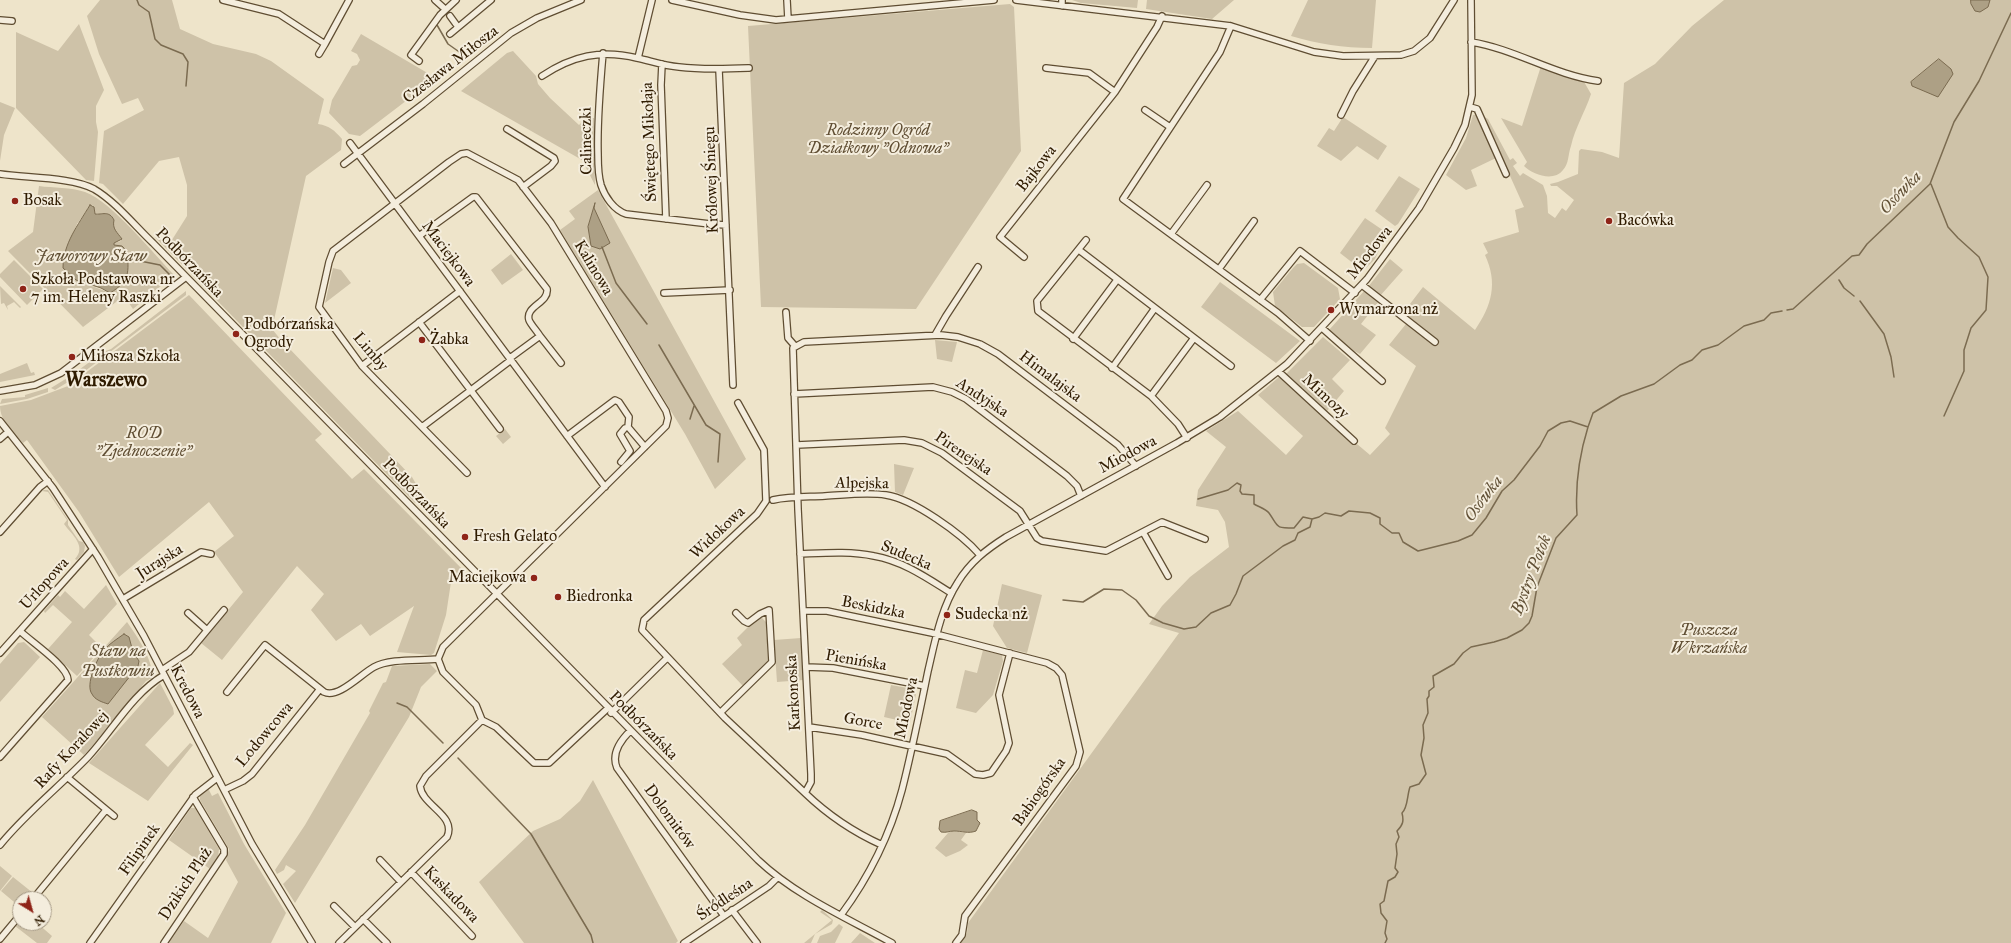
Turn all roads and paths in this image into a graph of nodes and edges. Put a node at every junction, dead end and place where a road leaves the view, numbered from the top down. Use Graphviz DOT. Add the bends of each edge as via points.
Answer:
graph roads {
  1 [pos="223,0"];
  2 [pos="349,0"];
  3 [pos="435,0"];
  4 [pos="456,0"];
  5 [pos="491,0"];
  6 [pos="581,0"];
  7 [pos="652,0"];
  8 [pos="672,0"];
  9 [pos="787,0"];
  10 [pos="994,0"];
  11 [pos="1016,0"];
  12 [pos="1454,0"];
  13 [pos="1471,0"];
  14 [pos="697,3"];
  15 [pos="909,3"];
  16 [pos="1062,3"];
  17 [pos="445,9"];
  18 [pos="450,16"];
  19 [pos="1162,16"];
  20 [pos="788,19"];
  21 [pos="0,20"];
  22 [pos="12,20"];
  23 [pos="1231,26"];
  24 [pos="458,27"];
  25 [pos="450,34"];
  26 [pos="1471,42"];
  27 [pos="325,44"];
  28 [pos="603,53"];
  29 [pos="319,54"];
  30 [pos="1375,56"];
  31 [pos="638,58"];
  32 [pos="419,60"];
  33 [pos="662,64"];
  34 [pos="749,68"];
  35 [pos="1046,68"];
  36 [pos="720,70"];
  37 [pos="542,76"];
  38 [pos="1598,81"];
  39 [pos="1114,92"];
  40 [pos="1470,107"];
  41 [pos="1145,110"];
  42 [pos="1341,115"];
  43 [pos="1170,127"];
  44 [pos="507,129"];
  45 [pos="350,143"];
  46 [pos="357,153"];
  47 [pos="344,164"];
  48 [pos="0,174"];
  49 [pos="1506,174"];
  50 [pos="1207,186"];
  51 [pos="524,187"];
  52 [pos="394,203"];
  53 [pos="666,219"];
  54 [pos="1254,221"];
  55 [pos="726,225"];
  56 [pos="1171,234"];
  57 [pos="419,236"];
  58 [pos="1086,240"];
  59 [pos="1079,250"];
  60 [pos="1024,257"];
  61 [pos="978,267"];
  62 [pos="1219,269"];
  63 [pos="186,277"];
  64 [pos="1117,280"];
  65 [pos="1362,285"];
  66 [pos="730,290"];
  67 [pos="460,291"];
  68 [pos="664,293"];
  69 [pos="1355,293"];
  70 [pos="1260,300"];
  71 [pos="1155,308"];
  72 [pos="786,312"];
  73 [pos="419,322"];
  74 [pos="1322,328"];
  75 [pos="540,336"];
  76 [pos="935,336"];
  77 [pos="1428,336"];
  78 [pos="1194,338"];
  79 [pos="1073,339"];
  80 [pos="1310,341"];
  81 [pos="1423,342"];
  82 [pos="1435,342"];
  83 [pos="795,346"];
  84 [pos="510,359"];
  85 [pos="561,363"];
  86 [pos="362,366"];
  87 [pos="1231,366"];
  88 [pos="1112,368"];
  89 [pos="1278,371"];
  90 [pos="1382,381"];
  91 [pos="733,385"];
  92 [pos="470,390"];
  93 [pos="0,391"];
  94 [pos="794,394"];
  95 [pos="1152,396"];
  96 [pos="738,403"];
  97 [pos="0,421"];
  98 [pos="422,427"];
  99 [pos="628,427"];
  100 [pos="500,429"];
  101 [pos="8,432"];
  102 [pos="568,436"];
  103 [pos="1187,438"];
  104 [pos="0,439"];
  105 [pos="1354,441"];
  106 [pos="797,445"];
  107 [pos="645,447"];
  108 [pos="621,462"];
  109 [pos="1136,466"];
  110 [pos="467,472"];
  111 [pos="48,481"];
  112 [pos="605,487"];
  113 [pos="1081,496"];
  114 [pos="798,498"];
  115 [pos="773,500"];
  116 [pos="1029,524"];
  117 [pos="0,532"];
  118 [pos="1143,532"];
  119 [pos="1205,539"];
  120 [pos="93,549"];
  121 [pos="211,554"];
  122 [pos="800,554"];
  123 [pos="980,555"];
  124 [pos="1168,576"];
  125 [pos="496,594"];
  126 [pos="951,594"];
  127 [pos="123,599"];
  128 [pos="224,610"];
  129 [pos="804,610"];
  130 [pos="188,613"];
  131 [pos="736,613"];
  132 [pos="207,630"];
  133 [pos="20,631"];
  134 [pos="937,634"];
  135 [pos="0,653"];
  136 [pos="1010,653"];
  137 [pos="667,658"];
  138 [pos="438,659"];
  139 [pos="806,667"];
  140 [pos="163,672"];
  141 [pos="925,686"];
  142 [pos="320,689"];
  143 [pos="227,692"];
  144 [pos="609,711"];
  145 [pos="721,712"];
  146 [pos="482,720"];
  147 [pos="809,727"];
  148 [pos="630,731"];
  149 [pos="912,746"];
  150 [pos="0,758"];
  151 [pos="68,777"];
  152 [pos="217,778"];
  153 [pos="224,790"];
  154 [pos="805,793"];
  155 [pos="193,797"];
  156 [pos="106,810"];
  157 [pos="114,816"];
  158 [pos="0,845"];
  159 [pos="882,845"];
  160 [pos="380,860"];
  161 [pos="411,872"];
  162 [pos="778,878"];
  163 [pos="401,882"];
  164 [pos="40,891"];
  165 [pos="334,906"];
  166 [pos="732,910"];
  167 [pos="841,915"];
  168 [pos="724,916"];
  169 [pos="363,919"];
  170 [pos="12,925"];
  171 [pos="355,927"];
  172 [pos="472,936"];
  173 [pos="0,939"];
  174 [pos="309,942"];
  175 [pos="90,943"];
  176 [pos="164,943"];
  177 [pos="338,943"];
  178 [pos="387,943"];
  179 [pos="684,943"];
  180 [pos="757,943"];
  181 [pos="892,943"];
  182 [pos="956,943"];
  1 -- 27 [label="street" via="279,14"];
  2 -- 27 [label="street"];
  3 -- 17 [label="street"];
  4 -- 17 [label="street"];
  5 -- 24 [label="street"];
  6 -- 46 [label="street, Czesława Miłosza" via="538,18 511,33"];
  7 -- 31 [label="street"];
  8 -- 14 [label="street"];
  9 -- 20 [label="street"];
  10 -- 15 [label="street"];
  11 -- 16 [label="street"];
  12 -- 30 [label="street" via="1422,46 1406,54"];
  13 -- 26 [label="street, Miodowa"];
  14 -- 20 [label="street" via="740,15"];
  15 -- 20 [label="street"];
  16 -- 19 [label="street"];
  17 -- 32 [label="street" via="411,55"];
  18 -- 24 [label="street"];
  19 -- 23 [label="street"];
  19 -- 39 [label="street, Bajkowa"];
  21 -- 22 [label="street"];
  23 -- 30 [label="street" via="1320,54"];
  23 -- 43 [label="street" via="1220,52"];
  24 -- 25 [label="street"];
  26 -- 38 [label="street" via="1499,48 1582,79"];
  26 -- 40 [label="street, Miodowa"];
  27 -- 29 [label="street"];
  28 -- 31 [label="street"];
  28 -- 37 [label="street" via="587,54 568,61"];
  28 -- 53 [label="street, Calineczki" via="597,124 601,185 610,202 621,212"];
  30 -- 42 [label="street"];
  31 -- 33 [label="street"];
  33 -- 36 [label="street" via="679,68"];
  33 -- 53 [label="street, Świętego Mikołaja" via="660,85"];
  34 -- 36 [label="street"];
  35 -- 39 [label="street" via="1089,73"];
  36 -- 55 [label="street, Królowej Śniegu"];
  39 -- 60 [label="street, Bajkowa" via="1000,237"];
  40 -- 49 [label="street" via="1477,110"];
  40 -- 65 [label="street, Miodowa" via="1461,136 1424,199"];
  41 -- 43 [label="street"];
  43 -- 56 [label="street" via="1123,199"];
  44 -- 51 [label="street" via="555,161"];
  45 -- 46 [label="street, Maciejkowa"];
  46 -- 47 [label="street, Czesława Miłosza"];
  46 -- 52 [label="street, Maciejkowa"];
  48 -- 63 [label="street, Podbórzańska" via="67,182 94,189"];
  50 -- 56 [label="street"];
  51 -- 52 [label="street, Kalinowa" via="518,180 470,153 464,153"];
  51 -- 107 [label="street, Kalinowa" via="550,223 667,414 666,426"];
  52 -- 57 [label="street, Maciejkowa"];
  52 -- 86 [label="street, Limby" via="331,253 319,307"];
  53 -- 55 [label="street, Calineczki"];
  54 -- 62 [label="street"];
  55 -- 66 [label="street, Królowej Śniegu"];
  56 -- 62 [label="street"];
  57 -- 67 [label="street, Maciejkowa"];
  57 -- 75 [label="street" via="476,197 547,289 545,299 529,315"];
  58 -- 59 [label="street"];
  59 -- 64 [label="street"];
  59 -- 79 [label="street" via="1036,306 1040,314"];
  61 -- 76 [label="street"];
  62 -- 70 [label="street"];
  63 -- 93 [label="street" via="61,373 35,384"];
  63 -- 125 [label="street, Podbórzańska"];
  64 -- 71 [label="street"];
  64 -- 79 [label="street"];
  65 -- 69 [label="street, Miodowa"];
  65 -- 77 [label="street"];
  66 -- 68 [label="street"];
  66 -- 91 [label="street, Królowej Śniegu"];
  67 -- 73 [label="street"];
  67 -- 84 [label="street, Maciejkowa"];
  69 -- 70 [label="street" via="1300,251"];
  69 -- 74 [label="street, Miodowa"];
  70 -- 80 [label="street"];
  71 -- 78 [label="street"];
  71 -- 88 [label="street"];
  72 -- 83 [label="street" via="788,338"];
  73 -- 86 [label="street"];
  73 -- 92 [label="street"];
  74 -- 80 [label="street, Miodowa"];
  74 -- 90 [label="street"];
  75 -- 84 [label="street"];
  75 -- 85 [label="street"];
  76 -- 83 [label="street, Himalajska" via="804,342"];
  76 -- 109 [label="street, Himalajska" via="965,339 998,354 1118,445"];
  77 -- 81 [label="street"];
  77 -- 82 [label="street"];
  78 -- 87 [label="street"];
  78 -- 95 [label="street"];
  79 -- 88 [label="street"];
  80 -- 89 [label="street, Miodowa"];
  83 -- 94 [label="street" via="792,352"];
  84 -- 92 [label="street"];
  84 -- 102 [label="street, Maciejkowa"];
  86 -- 98 [label="street, Limby"];
  88 -- 95 [label="street"];
  89 -- 103 [label="street, Miodowa" via="1228,411"];
  89 -- 105 [label="street, Mimozy"];
  92 -- 98 [label="street"];
  92 -- 100 [label="street"];
  94 -- 106 [label="street"];
  94 -- 113 [label="street, Andyjska" via="932,387 946,389 966,400 1067,476"];
  95 -- 103 [label="street" via="1178,424"];
  96 -- 137 [label="street, Widokowa" via="764,450 766,501 757,514 644,620 644,633"];
  97 -- 101 [label="street, Kredowa"];
  98 -- 110 [label="street, Limby"];
  99 -- 102 [label="street" via="629,417 619,402 613,400"];
  99 -- 107 [label="street"];
  99 -- 108 [label="street" via="620,434 630,451"];
  101 -- 104 [label="street"];
  101 -- 111 [label="street, Kredowa"];
  102 -- 112 [label="street, Maciejkowa"];
  103 -- 109 [label="street, Miodowa"];
  106 -- 114 [label="street"];
  106 -- 116 [label="street, Pirenejska" via="904,440 922,443 942,453 1020,511"];
  107 -- 112 [label="street, Kalinowa"];
  109 -- 113 [label="street, Miodowa"];
  111 -- 117 [label="street"];
  111 -- 120 [label="street, Kredowa"];
  112 -- 125 [label="street"];
  113 -- 116 [label="street, Miodowa"];
  114 -- 115 [label="street, Alpejska"];
  114 -- 122 [label="street, Karkonoska"];
  114 -- 123 [label="street, Alpejska" via="871,494 900,498 919,508 970,544"];
  116 -- 118 [label="street, Pirenejska" via="1037,538 1042,541 1106,551"];
  116 -- 123 [label="street, Miodowa"];
  118 -- 119 [label="street, Pirenejska" via="1162,522"];
  118 -- 124 [label="street"];
  120 -- 127 [label="street, Kredowa"];
  120 -- 133 [label="street, Urlopowa"];
  121 -- 127 [label="street, Jurajska" via="201,552"];
  122 -- 126 [label="street, Sudecka" via="843,552 875,556 903,565"];
  122 -- 129 [label="street, Karkonoska"];
  123 -- 126 [label="street, Miodowa" via="961,577"];
  125 -- 138 [label="street" via="443,647"];
  125 -- 144 [label="street, Podbórzańska"];
  126 -- 134 [label="street, Miodowa"];
  127 -- 140 [label="street, Kredowa"];
  128 -- 132 [label="street"];
  129 -- 134 [label="street, Beskidzka" via="821,610"];
  129 -- 139 [label="street, Karkonoska"];
  130 -- 132 [label="street"];
  131 -- 145 [label="street" via="748,622 769,610 771,664"];
  132 -- 140 [label="street" via="189,652"];
  133 -- 135 [label="street, Urlopowa"];
  133 -- 150 [label="street" via="62,669 68,680"];
  134 -- 136 [label="street, Babiogórska"];
  134 -- 141 [label="street, Miodowa"];
  136 -- 149 [label="street, Gorce" via="999,696 1009,743 991,772 975,774 950,755"];
  136 -- 182 [label="street, Babiogórska" via="1047,663 1059,671 1066,688 1080,752 1076,766 965,916 962,935"];
  137 -- 144 [label="street"];
  137 -- 145 [label="street, Widokowa"];
  138 -- 142 [label="street" via="381,664 337,693 327,693"];
  138 -- 146 [label="street" via="443,672 476,705"];
  139 -- 141 [label="street, Pienińska" via="832,668"];
  139 -- 147 [label="street, Karkonoska"];
  140 -- 151 [label="street, Rafy Koralowej" via="140,694 89,756"];
  140 -- 152 [label="street, Kredowa"];
  141 -- 149 [label="street, Miodowa"];
  142 -- 143 [label="street" via="265,645"];
  142 -- 153 [label="street, Lodowcowa" via="252,774"];
  144 -- 146 [label="street" via="553,760 544,764 530,761 496,727"];
  144 -- 148 [label="street, Podbórzańska"];
  145 -- 154 [label="street, Widokowa"];
  146 -- 161 [label="street, Kaskadowa" via="421,781 422,796 447,821 449,832"];
  147 -- 149 [label="street, Gorce"];
  147 -- 154 [label="street, Karkonoska" via="811,774 809,787"];
  148 -- 162 [label="street, Podbórzańska"];
  148 -- 168 [label="street, Dolomitów" via="615,754 614,762 617,768"];
  149 -- 159 [label="street, Miodowa" via="897,806"];
  151 -- 156 [label="street"];
  151 -- 158 [label="street, Rafy Koralowej" via="19,823"];
  152 -- 153 [label="street, Kredowa"];
  152 -- 155 [label="street, Filipinek"];
  153 -- 174 [label="street, Kredowa"];
  154 -- 159 [label="street" via="832,817"];
  155 -- 175 [label="street, Filipinek"];
  155 -- 176 [label="street, Dzikich Plaż" via="224,849 224,854"];
  156 -- 157 [label="street"];
  156 -- 164 [label="street"];
  159 -- 167 [label="street, Miodowa" via="867,875"];
  160 -- 163 [label="street, Kaskadowa"];
  161 -- 163 [label="street, Kaskadowa"];
  161 -- 172 [label="street, Kaskadowa"];
  162 -- 166 [label="street, Śródleśna"];
  162 -- 167 [label="street, Podbórzańska"];
  163 -- 169 [label="street, Kaskadowa"];
  165 -- 171 [label="street"];
  166 -- 168 [label="street, Śródleśna"];
  166 -- 180 [label="street"];
  167 -- 181 [label="street, Podbórzańska"];
  168 -- 179 [label="street, Śródleśna"];
  169 -- 171 [label="street, Kaskadowa"];
  169 -- 178 [label="street"];
  170 -- 173 [label="street"];
  171 -- 177 [label="street, Kaskadowa"];
}
